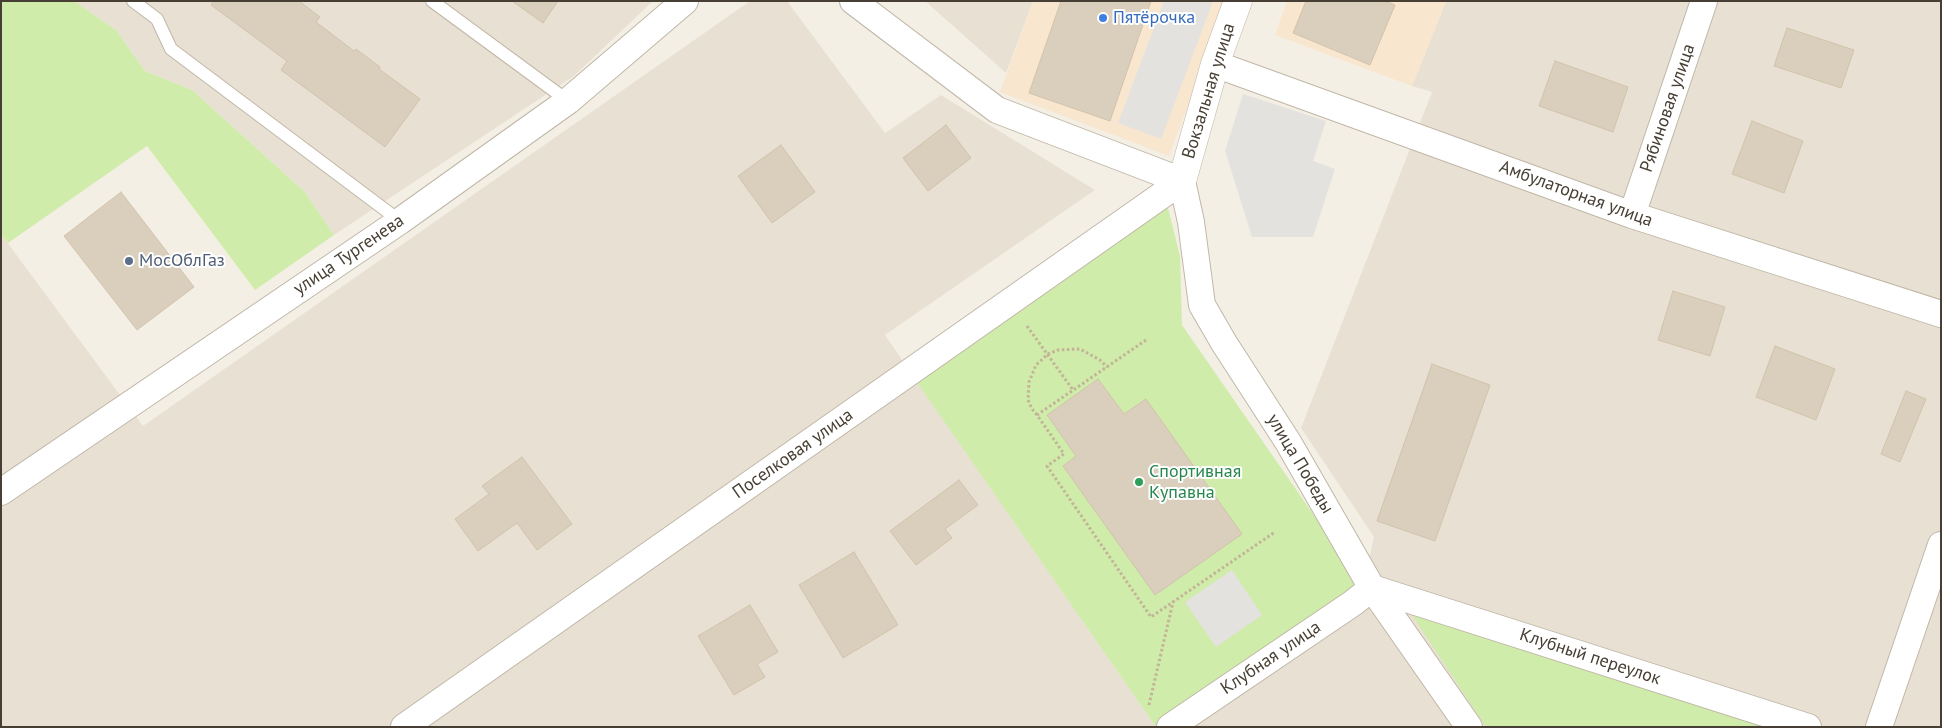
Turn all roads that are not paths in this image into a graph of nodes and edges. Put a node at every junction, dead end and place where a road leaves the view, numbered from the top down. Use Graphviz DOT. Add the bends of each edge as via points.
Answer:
graph roads {
  1 [pos="133,1"];
  2 [pos="685,1"];
  3 [pos="853,1"];
  4 [pos="1238,1"];
  5 [pos="1704,1"];
  6 [pos="434,2"];
  7 [pos="1215,64"];
  8 [pos="568,101"];
  9 [pos="1182,181"];
  10 [pos="1632,214"];
  11 [pos="400,221"];
  12 [pos="1941,314"];
  13 [pos="1,492"];
  14 [pos="1941,545"];
  15 [pos="1372,588"];
  16 [pos="404,727"];
  17 [pos="1170,727"];
  18 [pos="1469,727"];
  19 [pos="1808,727"];
  20 [pos="1879,727"];
  1 -- 11 [label="lane" via="157,19 171,49"];
  2 -- 8 [label="street, улица Тургенева"];
  3 -- 9 [label="street" via="997,110"];
  4 -- 7 [label="street, Вокзальная улица"];
  5 -- 10 [label="street, Рябиновая улица"];
  6 -- 8 [label="lane"];
  7 -- 9 [label="street, Вокзальная улица"];
  7 -- 10 [label="street, Амбулаторная улица"];
  8 -- 11 [label="street, улица Тургенева"];
  9 -- 15 [label="street, улица Победы" via="1202,305 1288,442"];
  9 -- 16 [label="street, Поселковая улица"];
  10 -- 12 [label="street, Амбулаторная улица"];
  11 -- 13 [label="street, улица Тургенева"];
  14 -- 20 [label="street"];
  15 -- 17 [label="street, Клубная улица"];
  15 -- 18 [label="street, улица Победы"];
  15 -- 19 [label="street, Клубный переулок"];
}
